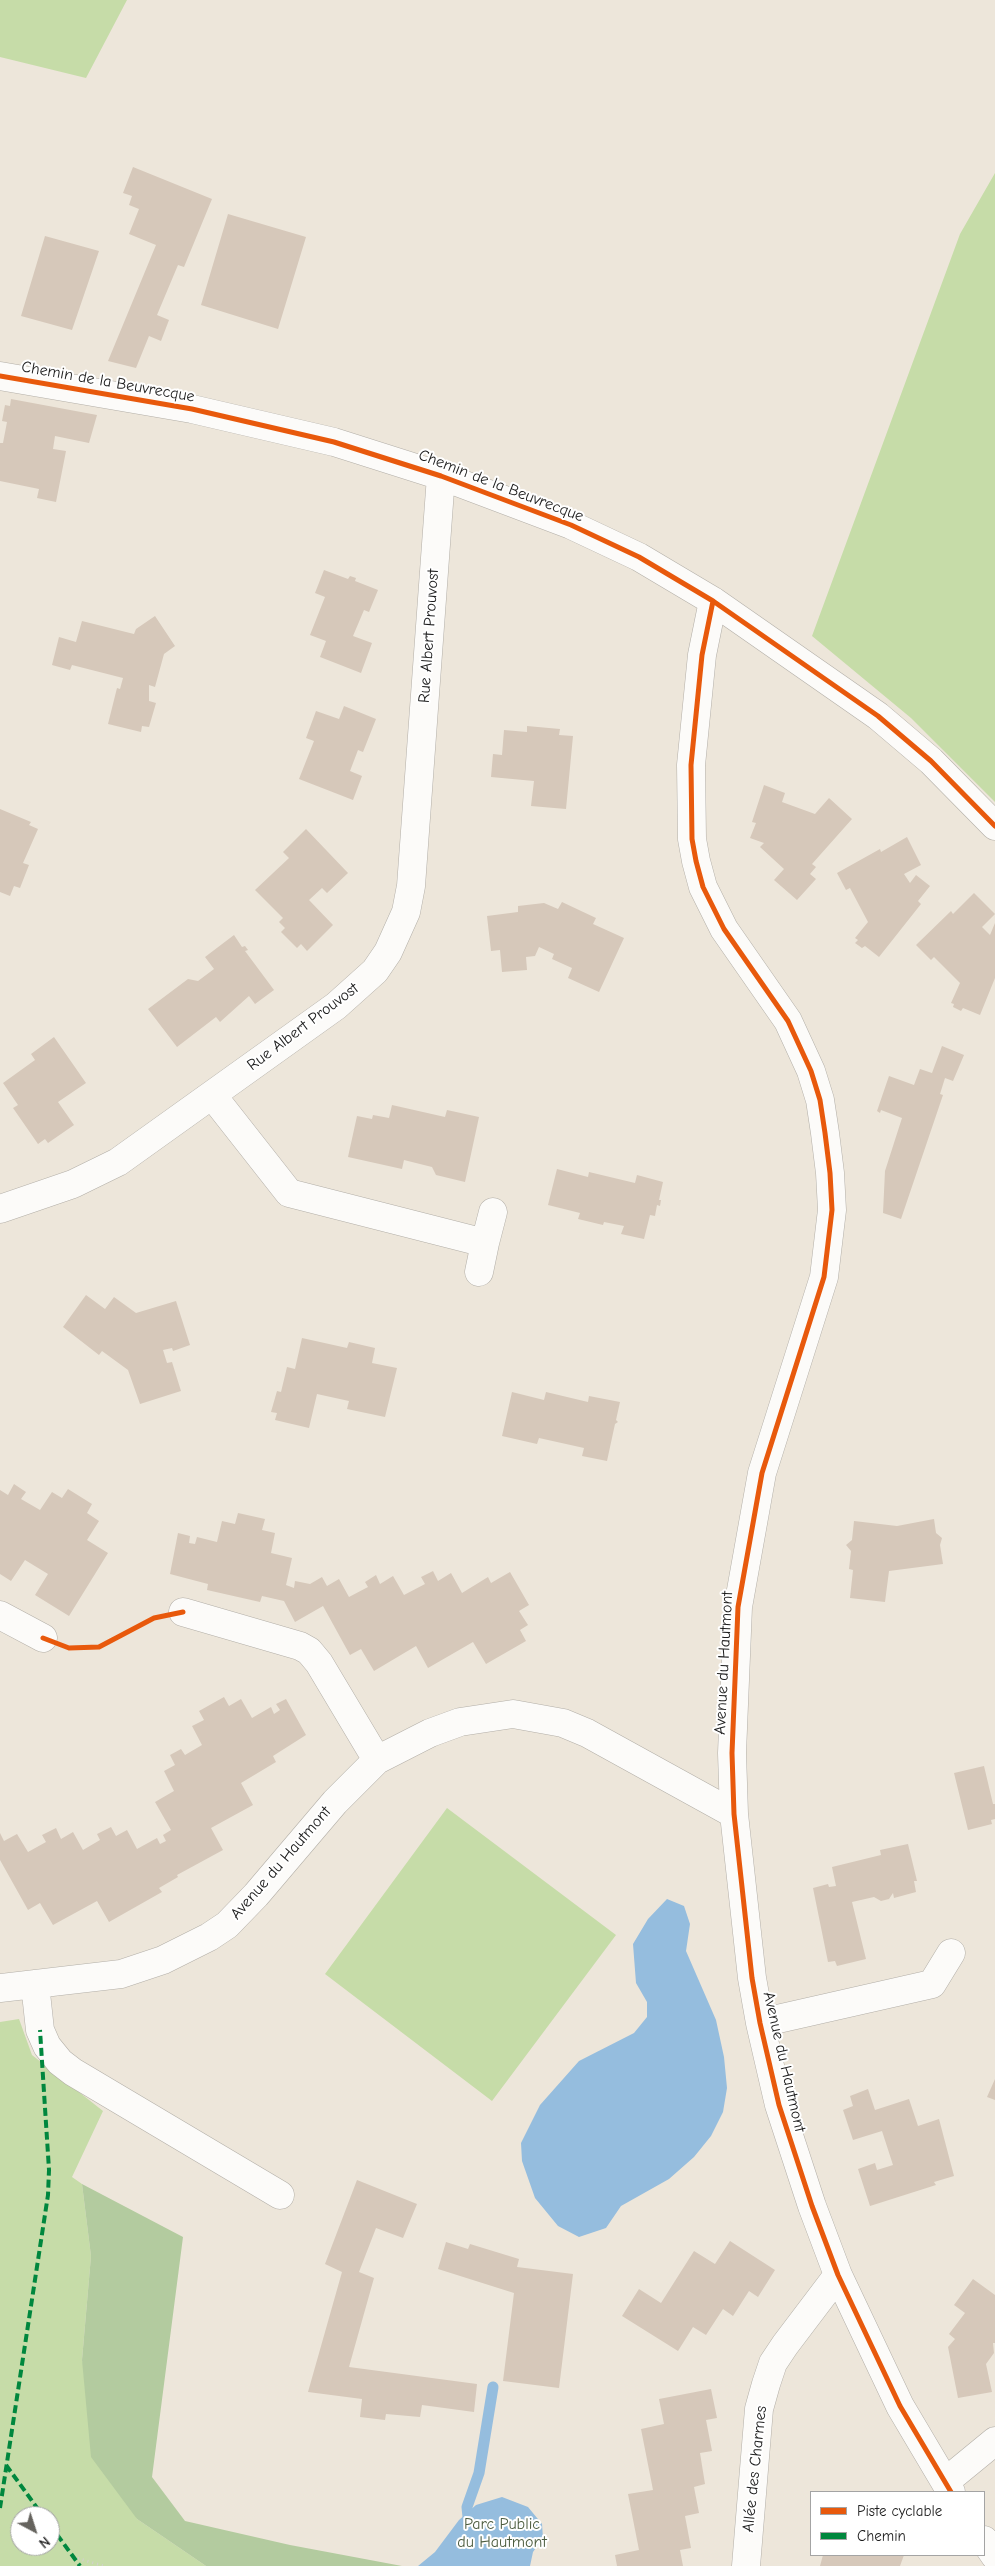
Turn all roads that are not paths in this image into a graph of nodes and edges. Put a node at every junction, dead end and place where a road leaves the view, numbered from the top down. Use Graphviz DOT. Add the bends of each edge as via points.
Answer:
graph roads {
  1 [pos="0,376"];
  2 [pos="441,476"];
  3 [pos="713,601"];
  4 [pos="995,826"];
  5 [pos="212,1095"];
  6 [pos="0,1208"];
  7 [pos="493,1212"];
  8 [pos="486,1242"];
  9 [pos="479,1272"];
  10 [pos="183,1612"];
  11 [pos="0,1615"];
  12 [pos="43,1638"];
  13 [pos="377,1760"];
  14 [pos="734,1814"];
  15 [pos="951,1952"];
  16 [pos="35,1984"];
  17 [pos="0,1988"];
  18 [pos="760,2023"];
  19 [pos="280,2196"];
  20 [pos="838,2275"];
  21 [pos="995,2441"];
  22 [pos="948,2487"];
  23 [pos="985,2541"];
  24 [pos="995,2556"];
  25 [pos="746,2566"];
  1 -- 2 [label="street, Chemin de la Beuvrecque" via="256,423 378,454"];
  2 -- 3 [label="street, Chemin de la Beuvrecque" via="608,542"];
  2 -- 5 [label="street, Rue Albert Prouvost" via="411,886 406,912 388,952 356,990"];
  3 -- 4 [label="street, Chemin de la Beuvrecque" via="878,716 931,761"];
  3 -- 14 [label="street, Avenue du Hautmont" via="702,655 690,765 692,839 696,861 703,886 724,929 788,1021 811,1070 825,1133 832,1210 824,1277 772,1437 744,1565 734,1656"];
  5 -- 6 [label="street, Rue Albert Prouvost" via="99,1173"];
  5 -- 8 [label="street" via="289,1193"];
  7 -- 8 [label="street"];
  8 -- 9 [label="street"];
  10 -- 13 [label="street" via="309,1651 320,1663"];
  11 -- 12 [label="street"];
  13 -- 14 [label="street, Avenue du Hautmont" via="423,1736 460,1722 513,1714 539,1717 587,1732"];
  13 -- 16 [label="street, Avenue du Hautmont" via="256,1895 209,1937 141,1969"];
  14 -- 18 [label="street, Avenue du Hautmont"];
  15 -- 18 [label="street, Avenue du Hautmont" via="932,1984"];
  16 -- 17 [label="street, Avenue du Hautmont"];
  16 -- 19 [label="street" via="40,2030 47,2046 60,2062"];
  18 -- 20 [label="street, Avenue du Hautmont" via="794,2155"];
  20 -- 22 [label="street, Avenue du Hautmont" via="900,2406"];
  20 -- 25 [label="street, Allée des Charmes" via="784,2345 766,2384 759,2409"];
  21 -- 22 [label="street, Avenue du Hautmont"];
  23 -- 24 [label="street"];
}
